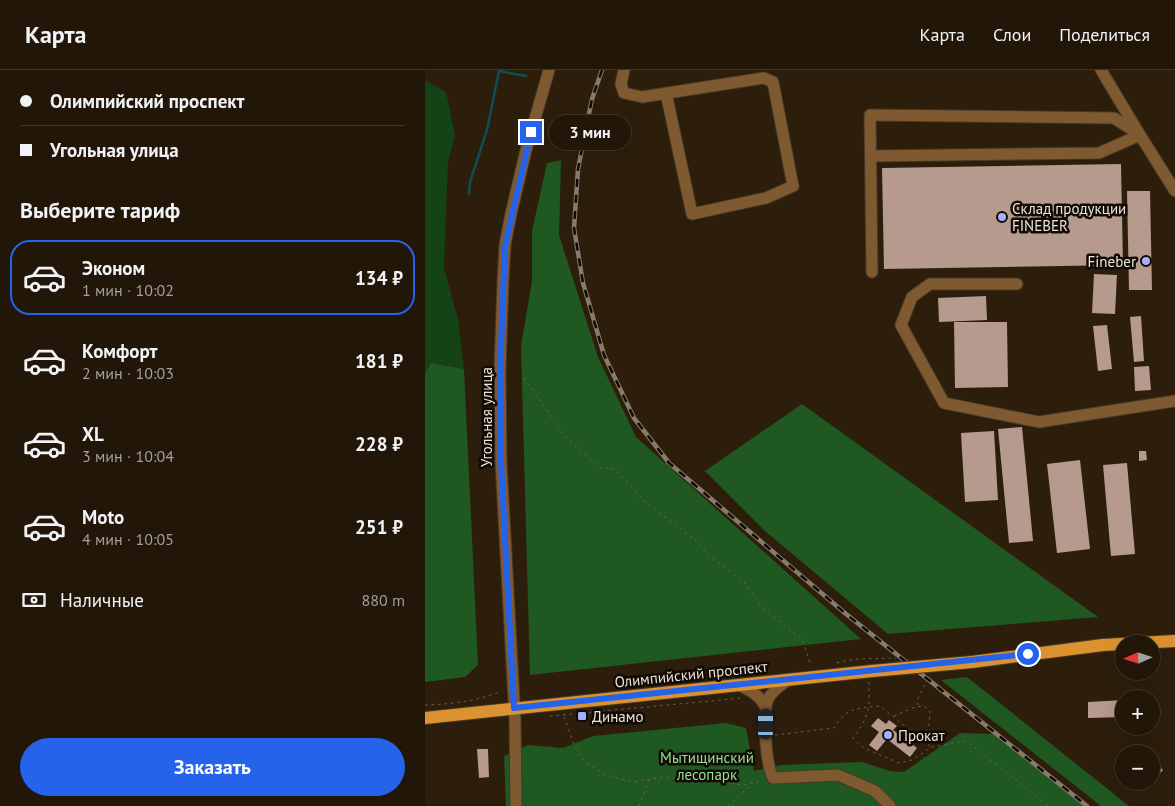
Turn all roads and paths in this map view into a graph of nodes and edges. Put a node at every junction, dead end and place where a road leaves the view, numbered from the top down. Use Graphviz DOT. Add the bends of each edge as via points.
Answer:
graph roads {
  1 [pos="549,70"];
  2 [pos="624,70"];
  3 [pos="1101,70"];
  4 [pos="666,93"];
  5 [pos="1140,135"];
  6 [pos="871,156"];
  7 [pos="1175,191"];
  8 [pos="872,272"];
  9 [pos="1017,284"];
  10 [pos="524,378"];
  11 [pos="1175,401"];
  12 [pos="1175,640"];
  13 [pos="809,666"];
  14 [pos="873,675"];
  15 [pos="788,680"];
  16 [pos="738,685"];
  17 [pos="499,692"];
  18 [pos="746,698"];
  19 [pos="425,705"];
  20 [pos="869,707"];
  21 [pos="514,708"];
  22 [pos="766,708"];
  23 [pos="551,716"];
  24 [pos="564,716"];
  25 [pos="893,717"];
  26 [pos="425,718"];
  27 [pos="766,735"];
  28 [pos="922,740"];
  29 [pos="932,747"];
  30 [pos="773,778"];
  31 [pos="649,779"];
  32 [pos="752,783"];
  33 [pos="516,806"];
  34 [pos="639,806"];
  35 [pos="728,806"];
  36 [pos="890,806"];
  37 [pos="1049,806"];
  1 -- 21 [label="street, Угольная улица" via="526,150 505,254 500,370 501,462"];
  2 -- 4 [label="street" via="621,84 624,93 642,97"];
  3 -- 5 [label="street"];
  4 -- 4 [label="street" via="764,78 773,82 793,186 766,198 691,214"];
  5 -- 6 [label="street" via="1099,153"];
  5 -- 6 [label="street" via="1114,118 870,115"];
  5 -- 7 [label="street"];
  6 -- 8 [label="street"];
  9 -- 11 [label="street" via="930,284 912,297 901,325 944,403 1039,422"];
  10 -- 13 [label="path" via="563,433 580,450 599,466 615,469 645,502 698,542 706,553 746,584 763,609 802,639"];
  12 -- 14 [label="main road, Олимпийский проспект, bridge" via="1103,645"];
  14 -- 15 [label="main road, Олимпийский проспект"];
  14 -- 20 [label="path" via="869,680"];
  15 -- 16 [label="main road, Олимпийский проспект"];
  15 -- 22 [label="street" via="772,694"];
  16 -- 21 [label="main road, Олимпийский проспект"];
  16 -- 22 [label="street" via="756,694"];
  17 -- 19 [label="path" via="483,699"];
  18 -- 24 [label="path"];
  20 -- 25 [label="path" via="880,706"];
  20 -- 27 [label="path" via="851,709 834,728"];
  20 -- 29 [label="path" via="853,738 861,747 899,763 912,760"];
  21 -- 26 [label="main road, Олимпийский проспект"];
  21 -- 33 [label="street, Угольная улица"];
  22 -- 27 [label="street"];
  23 -- 24 [label="path"];
  24 -- 31 [label="path" via="574,745 585,762 606,775 633,782"];
  25 -- 28 [label="path"];
  25 -- 28 [label="path" via="924,706 930,712"];
  27 -- 30 [label="street" via="769,770"];
  28 -- 29 [label="path"];
  29 -- 37 [label="path" via="966,741"];
  30 -- 32 [label="path"];
  30 -- 36 [label="street" via="838,775 875,791"];
  31 -- 32 [label="path" via="662,777 743,785"];
  31 -- 34 [label="path"];
  32 -- 35 [label="path"];
}
